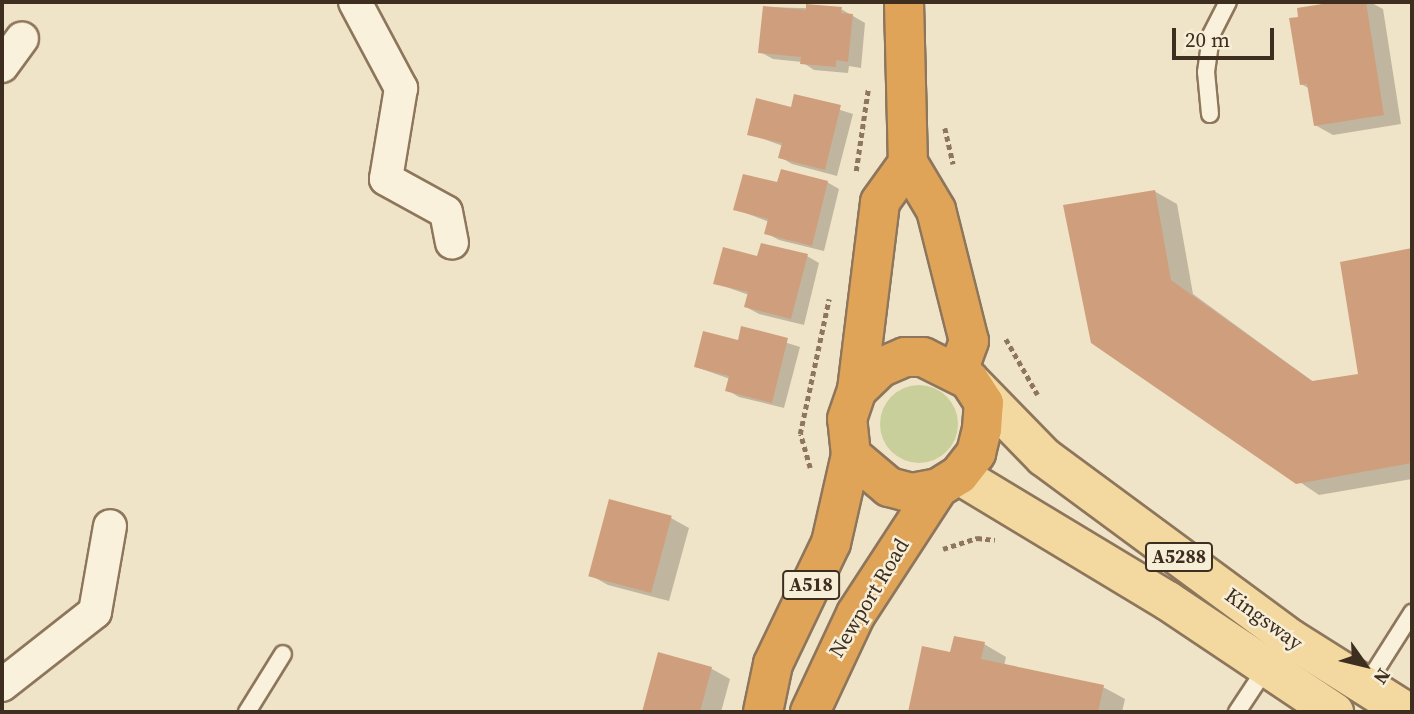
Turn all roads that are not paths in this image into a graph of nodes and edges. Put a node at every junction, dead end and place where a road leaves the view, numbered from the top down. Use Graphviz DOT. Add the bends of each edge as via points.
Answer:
graph roads {
  1 [pos="355,2"];
  2 [pos="904,2"];
  3 [pos="1228,2"];
  4 [pos="22,38"];
  5 [pos="2,66"];
  6 [pos="1210,114"];
  7 [pos="908,163"];
  8 [pos="452,242"];
  9 [pos="963,375"];
  10 [pos="857,390"];
  11 [pos="851,455"];
  12 [pos="949,482"];
  13 [pos="110,526"];
  14 [pos="1412,613"];
  15 [pos="283,654"];
  16 [pos="1266,668"];
  17 [pos="2,685"];
  18 [pos="1365,687"];
  19 [pos="247,712"];
  20 [pos="764,712"];
  21 [pos="810,712"];
  22 [pos="1237,712"];
  23 [pos="1334,712"];
  24 [pos="1407,712"];
  1 -- 8 [label="street" via="401,88 386,179 446,212"];
  2 -- 7 [label="highway"];
  3 -- 6 [label="lane" via="1212,35 1206,72"];
  4 -- 5 [label="street"];
  7 -- 9 [label="highway" via="936,210 969,341"];
  7 -- 10 [label="highway, A518" via="880,202"];
  9 -- 10 [label="highway" via="923,357 905,357 881,367"];
  9 -- 12 [label="highway, Newport Road / A518" via="984,403 982,429 976,453"];
  9 -- 18 [label="main road, Kingsway / A5288" via="1044,457 1291,639"];
  10 -- 11 [label="highway, A518" via="847,419"];
  11 -- 12 [label="highway" via="889,487 912,493"];
  11 -- 20 [label="highway, A518" via="831,543 773,664"];
  12 -- 16 [label="main road, Kingsway / A5288" via="1157,594"];
  12 -- 21 [label="highway, Newport Road / A518" via="856,614"];
  13 -- 17 [label="street" via="96,612"];
  14 -- 18 [label="lane"];
  15 -- 19 [label="lane"];
  16 -- 22 [label="lane"];
  16 -- 23 [label="main road, Kingsway / A5288"];
  18 -- 24 [label="main road, Kingsway / A5288"];
}
